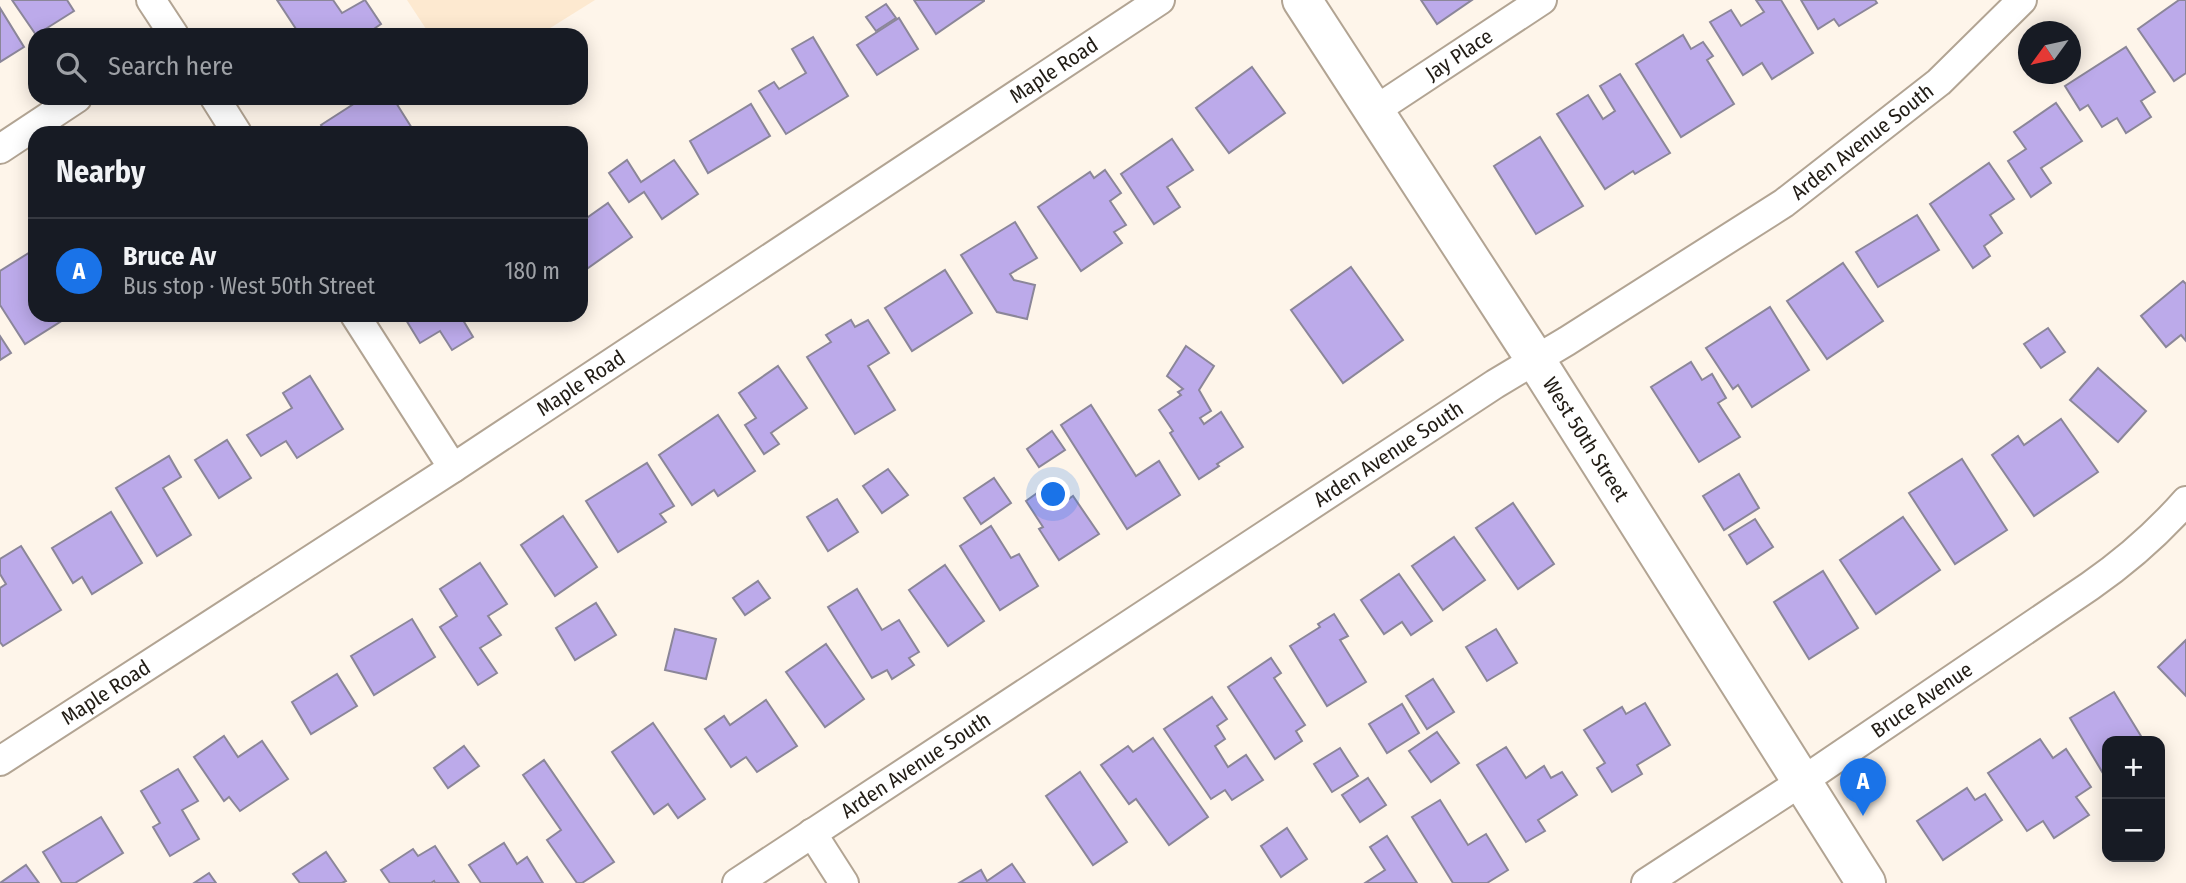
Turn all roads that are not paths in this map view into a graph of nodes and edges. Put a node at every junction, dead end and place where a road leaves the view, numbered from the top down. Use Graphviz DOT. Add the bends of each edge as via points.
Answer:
graph roads {
  1 [pos="151,0"];
  2 [pos="1160,0"];
  3 [pos="1302,0"];
  4 [pos="1542,0"];
  5 [pos="2022,0"];
  6 [pos="169,28"];
  7 [pos="66,105"];
  8 [pos="219,105"];
  9 [pos="1374,111"];
  10 [pos="35,126"];
  11 [pos="233,126"];
  12 [pos="28,130"];
  13 [pos="0,149"];
  14 [pos="359,322"];
  15 [pos="1535,359"];
  16 [pos="453,468"];
  17 [pos="2186,501"];
  18 [pos="0,761"];
  19 [pos="1801,782"];
  20 [pos="812,833"];
  21 [pos="737,883"];
  22 [pos="844,883"];
  23 [pos="1646,883"];
  24 [pos="1866,883"];
  1 -- 6 [label="street"];
  2 -- 16 [label="street, Maple Road"];
  3 -- 9 [label="main road, West 50th Street"];
  4 -- 9 [label="street, Jay Place"];
  5 -- 15 [label="street, Arden Avenue South" via="1939,82 1784,203"];
  7 -- 10 [label="street"];
  8 -- 11 [label="street"];
  9 -- 15 [label="main road, West 50th Street"];
  12 -- 13 [label="street"];
  14 -- 16 [label="street"];
  15 -- 19 [label="main road, West 50th Street"];
  15 -- 20 [label="street, Arden Avenue South"];
  16 -- 18 [label="street, Maple Road"];
  17 -- 19 [label="street, Bruce Avenue" via="2126,561"];
  19 -- 23 [label="street, Bruce Avenue"];
  19 -- 24 [label="main road, West 50th Street"];
  20 -- 21 [label="street, Arden Avenue South"];
  20 -- 22 [label="street"];
}
